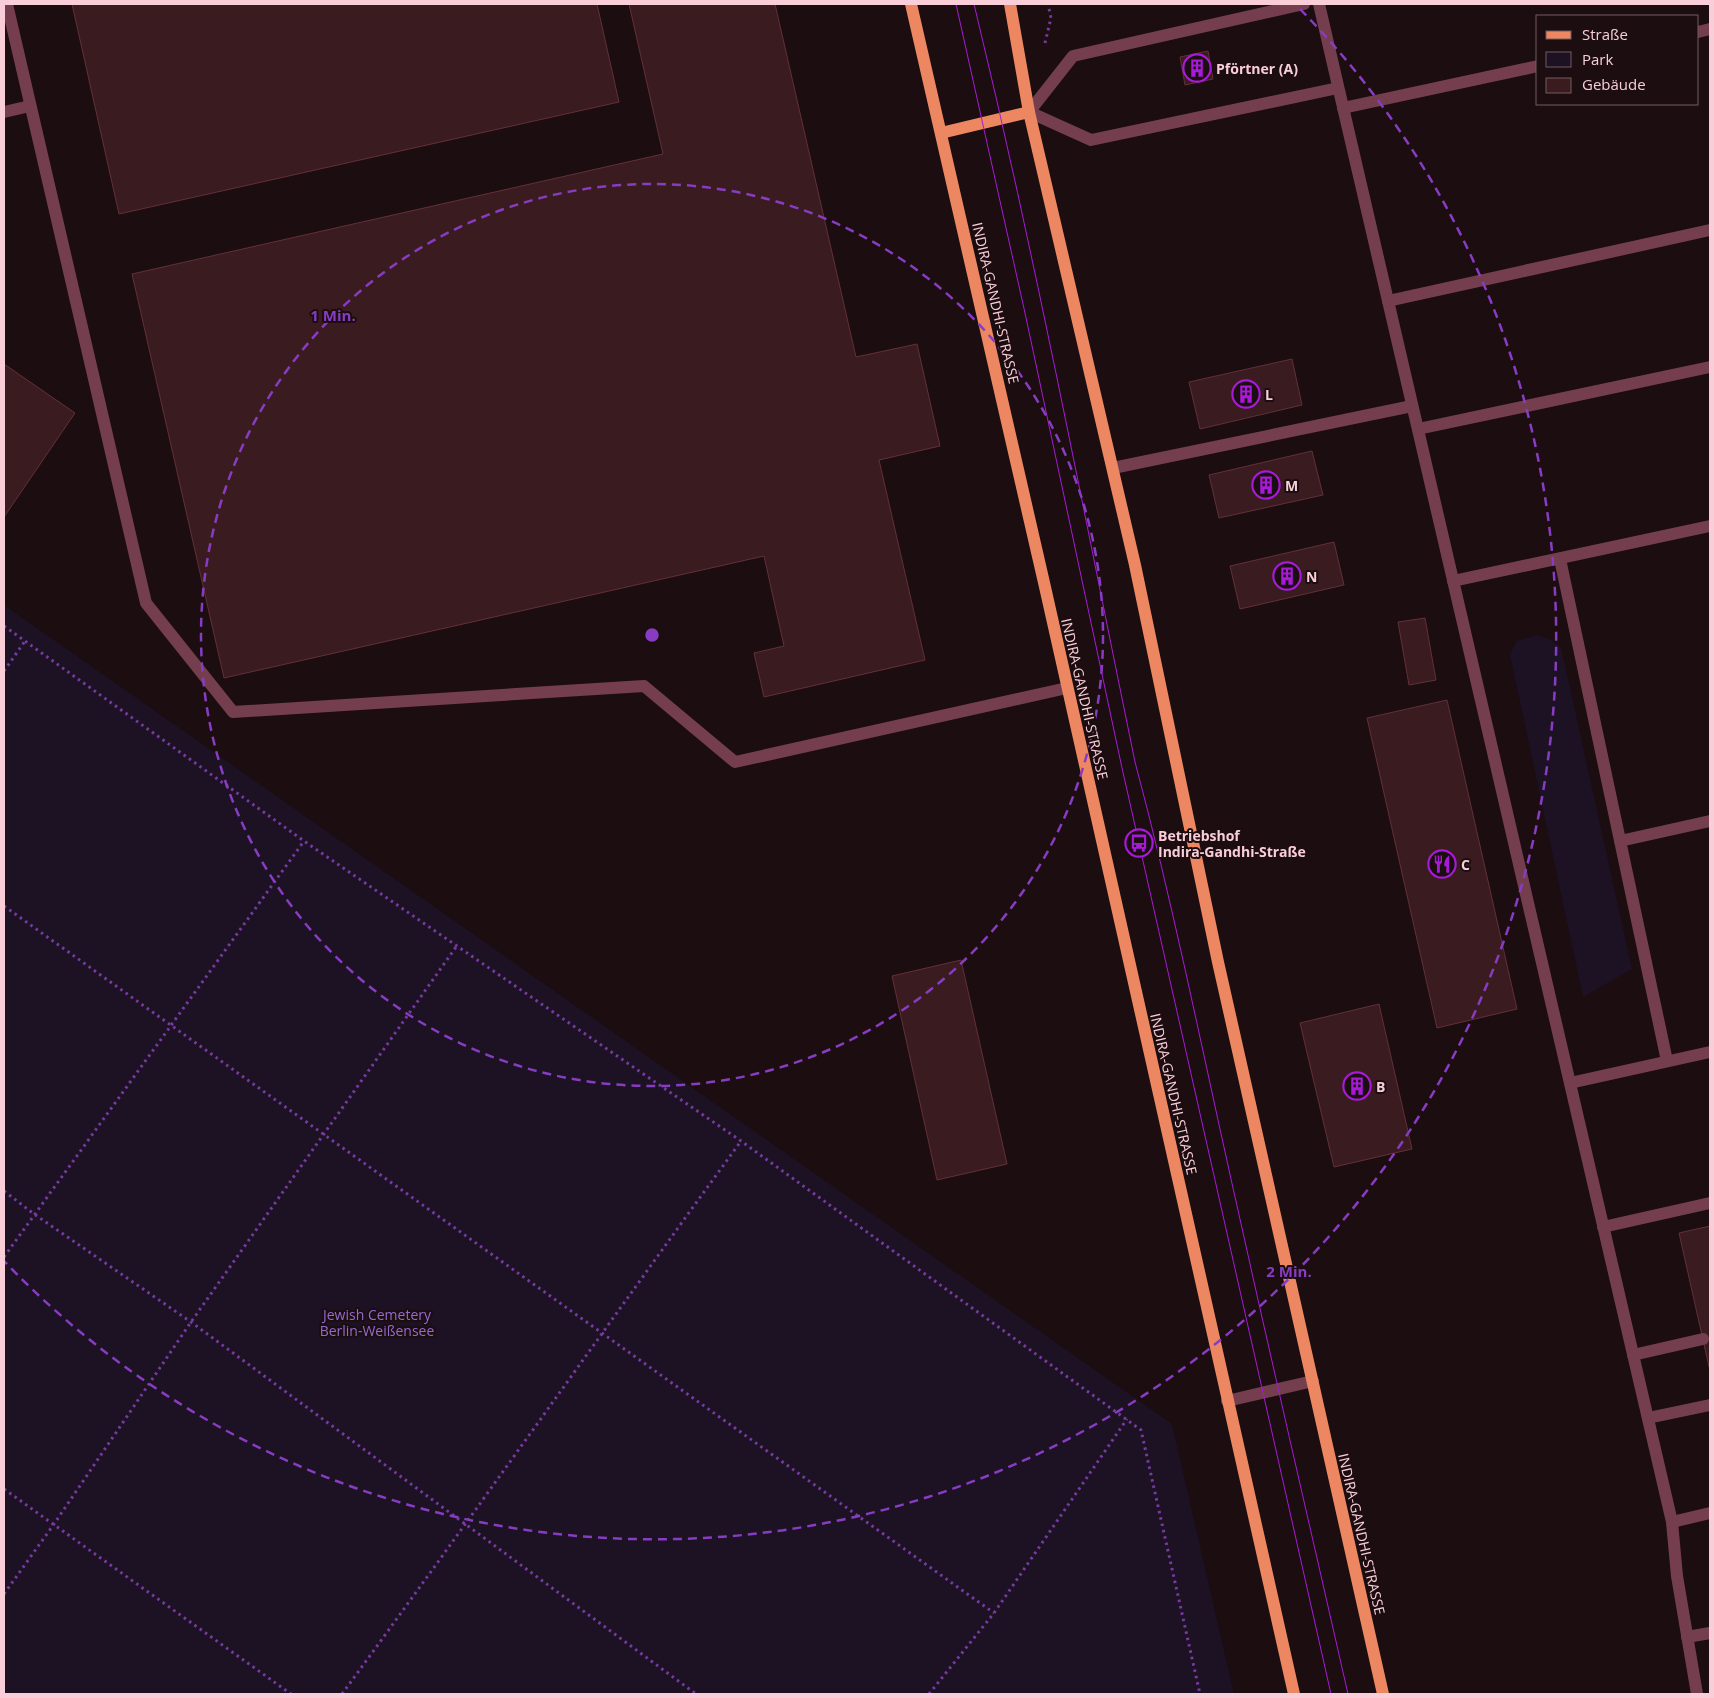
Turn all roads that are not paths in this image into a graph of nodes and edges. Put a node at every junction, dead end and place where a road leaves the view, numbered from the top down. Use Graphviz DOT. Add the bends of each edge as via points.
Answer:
graph roads {
  1 [pos="7,4"];
  2 [pos="911,4"];
  3 [pos="1010,4"];
  4 [pos="1304,4"];
  5 [pos="1319,4"];
  6 [pos="1536,66"];
  7 [pos="1338,88"];
  8 [pos="30,106"];
  9 [pos="1343,108"];
  10 [pos="4,112"];
  11 [pos="1030,112"];
  12 [pos="941,133"];
  13 [pos="1710,230"];
  14 [pos="1388,301"];
  15 [pos="1710,367"];
  16 [pos="1412,406"];
  17 [pos="1418,429"];
  18 [pos="1113,468"];
  19 [pos="1710,526"];
  20 [pos="1560,559"];
  21 [pos="1453,581"];
  22 [pos="1067,688"];
  23 [pos="1710,821"];
  24 [pos="1620,841"];
  25 [pos="1710,1052"];
  26 [pos="1667,1061"];
  27 [pos="1570,1083"];
  28 [pos="1710,1203"];
  29 [pos="1603,1227"];
  30 [pos="1703,1338"];
  31 [pos="1633,1355"];
  32 [pos="1313,1381"];
  33 [pos="1227,1401"];
  34 [pos="1710,1405"];
  35 [pos="1648,1418"];
  36 [pos="1710,1514"];
  37 [pos="1672,1522"];
  38 [pos="1710,1633"];
  39 [pos="1687,1637"];
  40 [pos="1294,1694"];
  41 [pos="1383,1694"];
  42 [pos="1697,1694"];
  1 -- 8 [label="lane"];
  2 -- 12 [label="main road, INDIRA-GANDHI-STRASSE"];
  3 -- 11 [label="main road, INDIRA-GANDHI-STRASSE"];
  4 -- 11 [label="lane" via="1073,56"];
  5 -- 7 [label="lane"];
  6 -- 9 [label="lane"];
  7 -- 9 [label="lane"];
  7 -- 11 [label="lane" via="1091,140"];
  8 -- 10 [label="lane"];
  8 -- 22 [label="lane" via="146,603 233,712 644,686 735,762"];
  9 -- 14 [label="lane"];
  11 -- 12 [label="main road"];
  11 -- 18 [label="main road, INDIRA-GANDHI-STRASSE"];
  12 -- 22 [label="main road, INDIRA-GANDHI-STRASSE"];
  13 -- 14 [label="lane"];
  14 -- 16 [label="lane"];
  15 -- 17 [label="lane"];
  16 -- 17 [label="lane"];
  16 -- 18 [label="lane"];
  17 -- 21 [label="lane"];
  18 -- 32 [label="main road, INDIRA-GANDHI-STRASSE" via="1218,962"];
  19 -- 20 [label="lane"];
  20 -- 21 [label="lane"];
  20 -- 24 [label="lane"];
  21 -- 27 [label="lane"];
  22 -- 33 [label="main road, INDIRA-GANDHI-STRASSE"];
  23 -- 24 [label="lane"];
  24 -- 26 [label="lane"];
  25 -- 26 [label="lane"];
  26 -- 27 [label="lane"];
  27 -- 29 [label="lane"];
  28 -- 29 [label="lane"];
  29 -- 31 [label="lane"];
  30 -- 31 [label="lane"];
  31 -- 35 [label="lane"];
  32 -- 33 [label="lane"];
  32 -- 41 [label="main road, INDIRA-GANDHI-STRASSE"];
  33 -- 40 [label="main road, INDIRA-GANDHI-STRASSE"];
  34 -- 35 [label="lane"];
  35 -- 37 [label="lane"];
  36 -- 37 [label="lane"];
  37 -- 39 [label="lane"];
  38 -- 39 [label="lane"];
  39 -- 42 [label="lane"];
}
